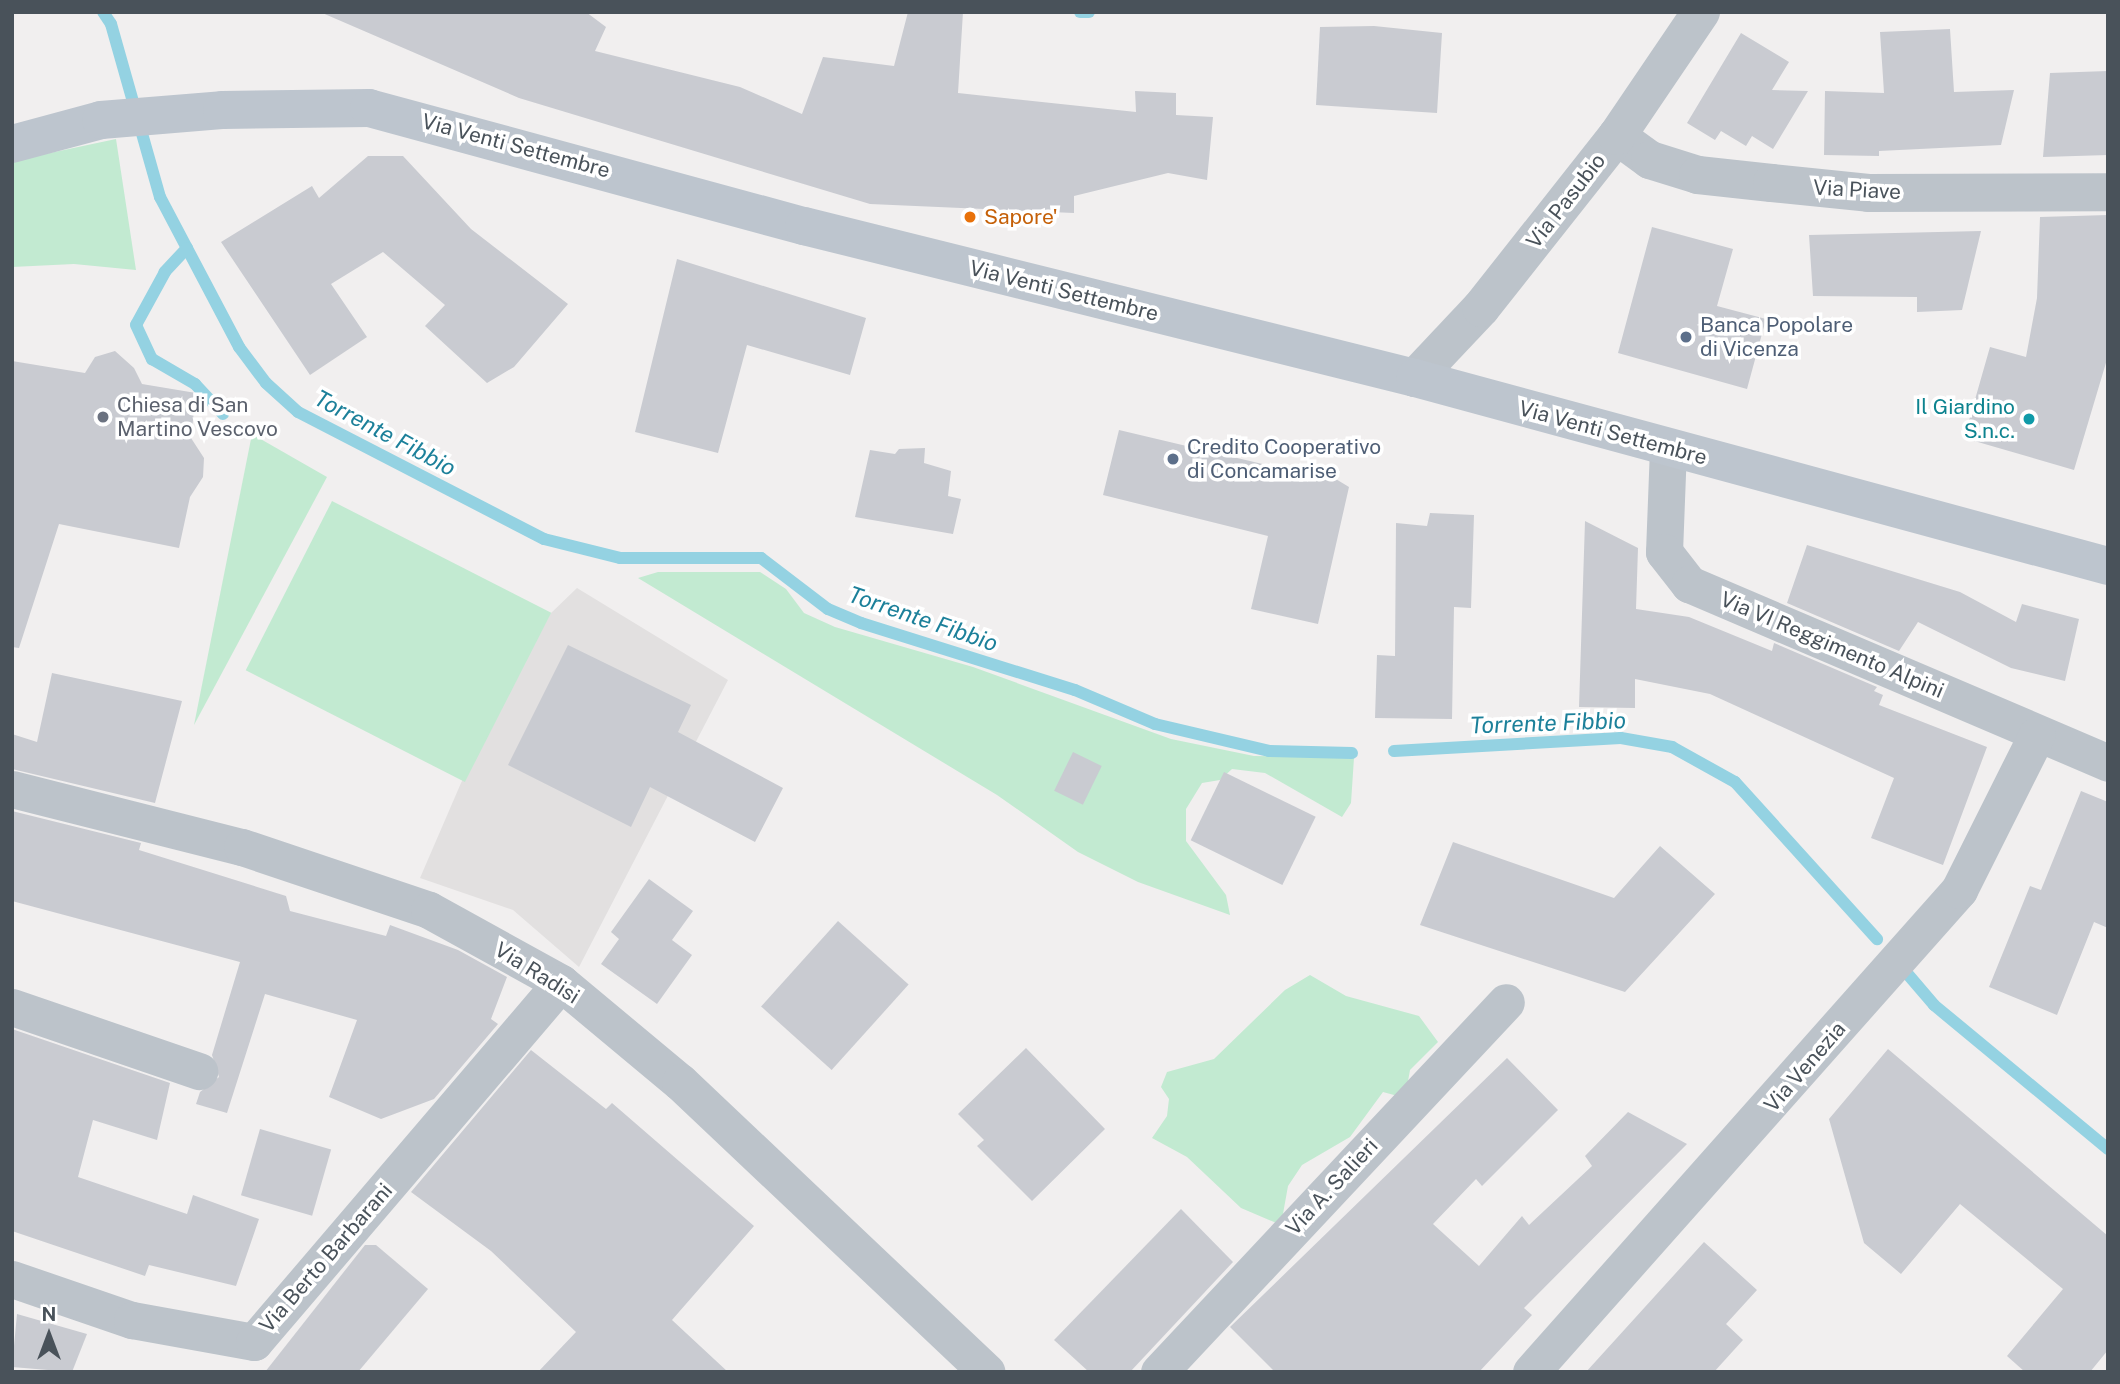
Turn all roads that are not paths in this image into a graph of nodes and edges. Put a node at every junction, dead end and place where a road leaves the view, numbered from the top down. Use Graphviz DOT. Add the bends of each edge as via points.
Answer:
graph roads {
  1 [pos="1701,12"];
  2 [pos="1617,136"];
  3 [pos="12,144"];
  4 [pos="2108,192"];
  5 [pos="1415,378"];
  6 [pos="1668,448"];
  7 [pos="2108,566"];
  8 [pos="2037,734"];
  9 [pos="2108,763"];
  10 [pos="12,789"];
  11 [pos="561,982"];
  12 [pos="1506,1002"];
  13 [pos="12,1007"];
  14 [pos="199,1071"];
  15 [pos="12,1279"];
  16 [pos="987,1372"];
  17 [pos="1159,1372"];
  18 [pos="1531,1372"];
  1 -- 2 [label="street, Via Pasubio"];
  2 -- 4 [label="street, Via Piave" via="1650,160 1735,179 1868,193"];
  2 -- 5 [label="street, Via Pasubio" via="1481,307"];
  3 -- 5 [label="main road, Via Venti Settembre" via="101,120 222,110 369,108 804,226"];
  5 -- 6 [label="main road, Via Venti Settembre"];
  6 -- 7 [label="main road, Via Venti Settembre"];
  6 -- 8 [label="street, Via VI Reggimento Alpini" via="1664,552 1689,584"];
  8 -- 9 [label="street, Via VI Reggimento Alpini"];
  8 -- 18 [label="street, Via Venezia" via="1959,890"];
  10 -- 11 [label="street, Via Radisi" via="242,847 429,909"];
  11 -- 15 [label="street, Via Berto Barbarani" via="254,1342 132,1320"];
  11 -- 16 [label="street, Via Radisi" via="680,1082"];
  12 -- 17 [label="street, Via A. Salieri"];
  13 -- 14 [label="street"];
}
